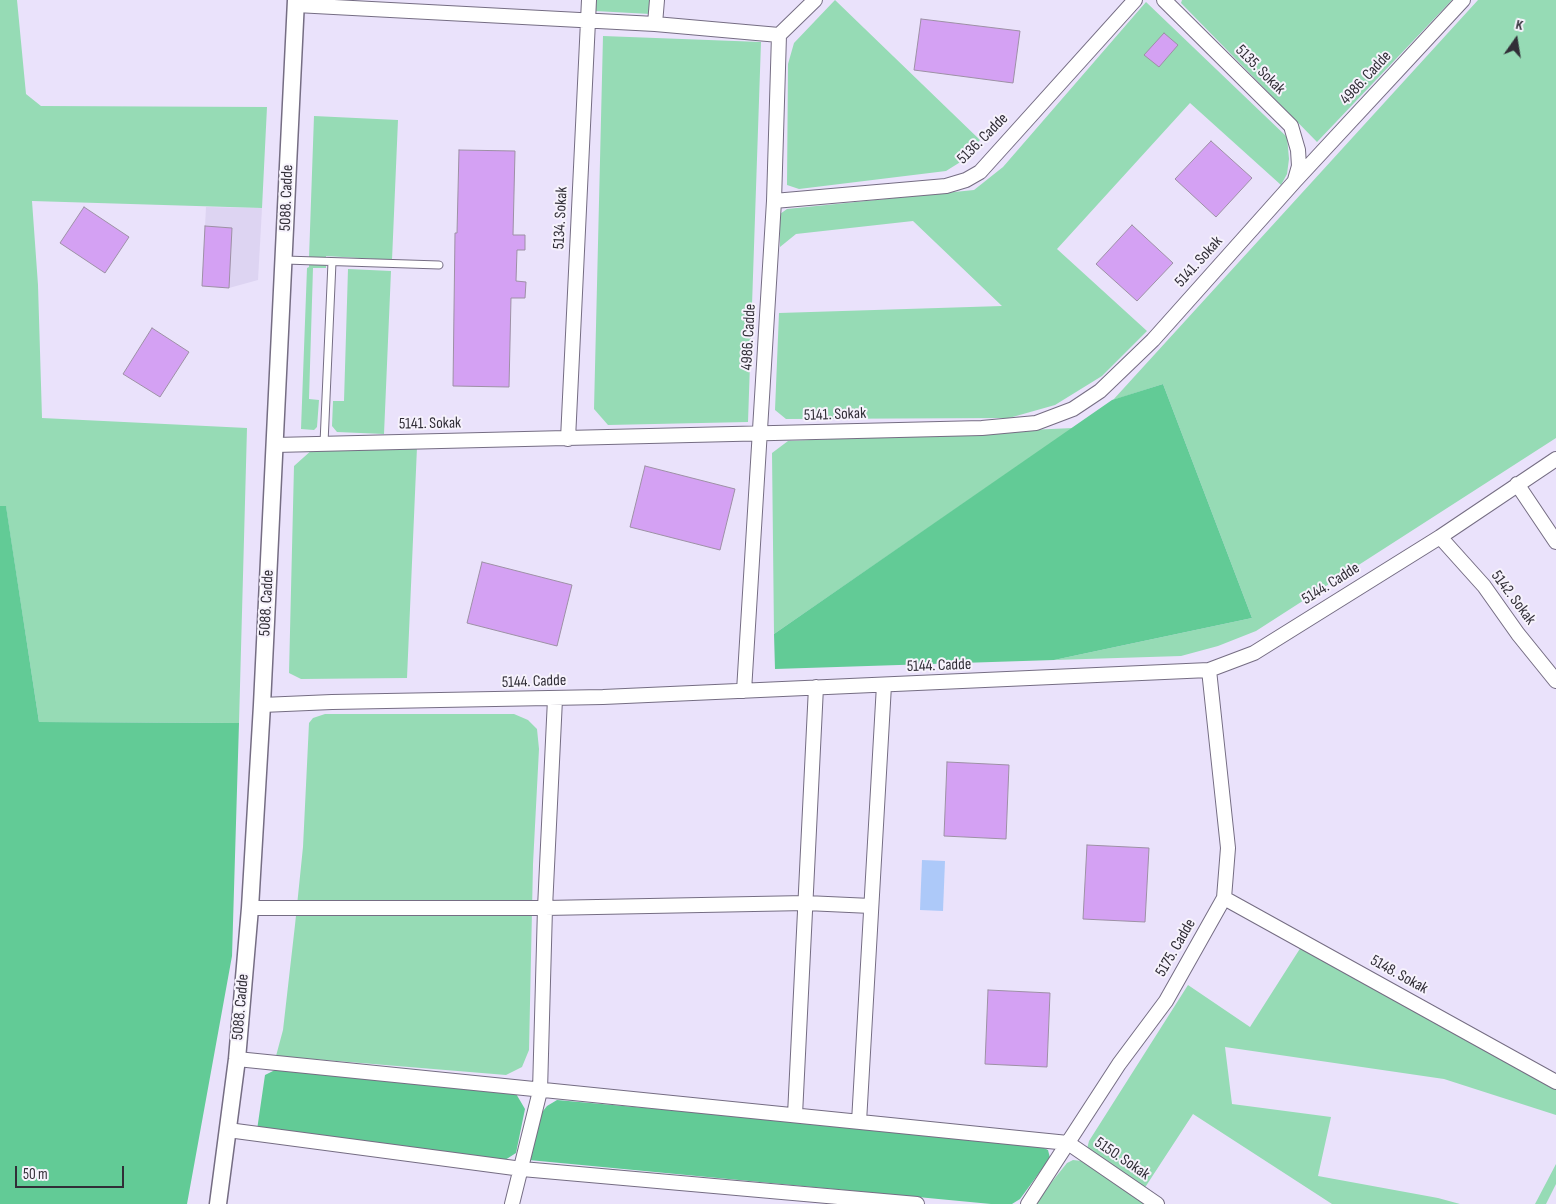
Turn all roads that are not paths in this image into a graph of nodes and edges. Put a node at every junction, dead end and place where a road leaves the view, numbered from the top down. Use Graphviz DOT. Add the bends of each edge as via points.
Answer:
graph roads {
  1 [pos="589,0"];
  2 [pos="656,0"];
  3 [pos="815,0"];
  4 [pos="1135,0"];
  5 [pos="1164,0"];
  6 [pos="1463,0"];
  7 [pos="296,2"];
  8 [pos="588,20"];
  9 [pos="655,24"];
  10 [pos="779,35"];
  11 [pos="1295,180"];
  12 [pos="774,201"];
  13 [pos="284,260"];
  14 [pos="332,262"];
  15 [pos="439,265"];
  16 [pos="761,435"];
  17 [pos="568,438"];
  18 [pos="324,443"];
  19 [pos="275,445"];
  20 [pos="1556,459"];
  21 [pos="1517,484"];
  22 [pos="1440,536"];
  23 [pos="1556,542"];
  24 [pos="1209,670"];
  25 [pos="1556,681"];
  26 [pos="884,685"];
  27 [pos="816,687"];
  28 [pos="744,690"];
  29 [pos="555,699"];
  30 [pos="262,705"];
  31 [pos="1224,898"];
  32 [pos="806,903"];
  33 [pos="871,906"];
  34 [pos="250,908"];
  35 [pos="544,908"];
  36 [pos="237,1059"];
  37 [pos="1556,1082"];
  38 [pos="540,1091"];
  39 [pos="795,1115"];
  40 [pos="859,1122"];
  41 [pos="228,1130"];
  42 [pos="1068,1143"];
  43 [pos="522,1169"];
  44 [pos="218,1204"];
  45 [pos="512,1204"];
  46 [pos="917,1204"];
  47 [pos="1028,1204"];
  48 [pos="1157,1204"];
  1 -- 8 [label="street, 5134. Sokak"];
  2 -- 9 [label="street"];
  3 -- 10 [label="street"];
  4 -- 12 [label="street, 5136. Cadde" via="980,172 966,180 946,186"];
  5 -- 11 [label="street, 5135. Sokak" via="1291,126 1298,150 1299,166"];
  6 -- 11 [label="street, 4986. Cadde"];
  7 -- 8 [label="street"];
  7 -- 13 [label="street, 5088. Cadde"];
  8 -- 9 [label="street"];
  8 -- 17 [label="street, 5134. Sokak"];
  9 -- 10 [label="street"];
  10 -- 12 [label="street, 4986. Cadde"];
  11 -- 16 [label="street, 5141. Sokak" via="1153,340 1100,391 1073,409 1036,423 982,428"];
  12 -- 16 [label="street, 4986. Cadde"];
  13 -- 14 [label="lane"];
  13 -- 19 [label="street, 5088. Cadde"];
  14 -- 15 [label="lane"];
  14 -- 18 [label="lane"];
  16 -- 17 [label="street, 5141. Sokak"];
  16 -- 28 [label="street, 4986. Cadde"];
  17 -- 18 [label="street, 5141. Sokak"];
  18 -- 19 [label="street, 5141. Sokak"];
  19 -- 30 [label="street, 5088. Cadde"];
  20 -- 21 [label="street, 5144. Cadde"];
  21 -- 22 [label="street, 5144. Cadde"];
  21 -- 23 [label="street"];
  22 -- 24 [label="street, 5144. Cadde" via="1254,653"];
  22 -- 25 [label="street, 5142. Sokak" via="1484,586"];
  24 -- 26 [label="street, 5144. Cadde"];
  24 -- 31 [label="street, 5175. Cadde" via="1228,848"];
  26 -- 27 [label="street, 5144. Cadde"];
  26 -- 33 [label="street"];
  27 -- 28 [label="street, 5144. Cadde"];
  27 -- 32 [label="street"];
  28 -- 29 [label="street, 5144. Cadde"];
  29 -- 30 [label="street, 5144. Cadde"];
  29 -- 35 [label="street"];
  30 -- 34 [label="street, 5088. Cadde"];
  31 -- 37 [label="street, 5148. Sokak"];
  31 -- 42 [label="street, 5175. Cadde" via="1166,1001 1119,1064"];
  32 -- 33 [label="street"];
  32 -- 35 [label="street"];
  32 -- 39 [label="street"];
  33 -- 40 [label="street"];
  34 -- 35 [label="street"];
  34 -- 36 [label="street, 5088. Cadde"];
  35 -- 38 [label="street"];
  36 -- 38 [label="street"];
  36 -- 41 [label="street, 5088. Cadde"];
  38 -- 39 [label="street"];
  38 -- 43 [label="street"];
  39 -- 40 [label="street"];
  40 -- 42 [label="street"];
  41 -- 43 [label="street"];
  41 -- 44 [label="street, 5088. Cadde"];
  42 -- 47 [label="street, 5175. Cadde"];
  42 -- 48 [label="street, 5150. Sokak"];
  43 -- 45 [label="street"];
  43 -- 46 [label="street"];
}
